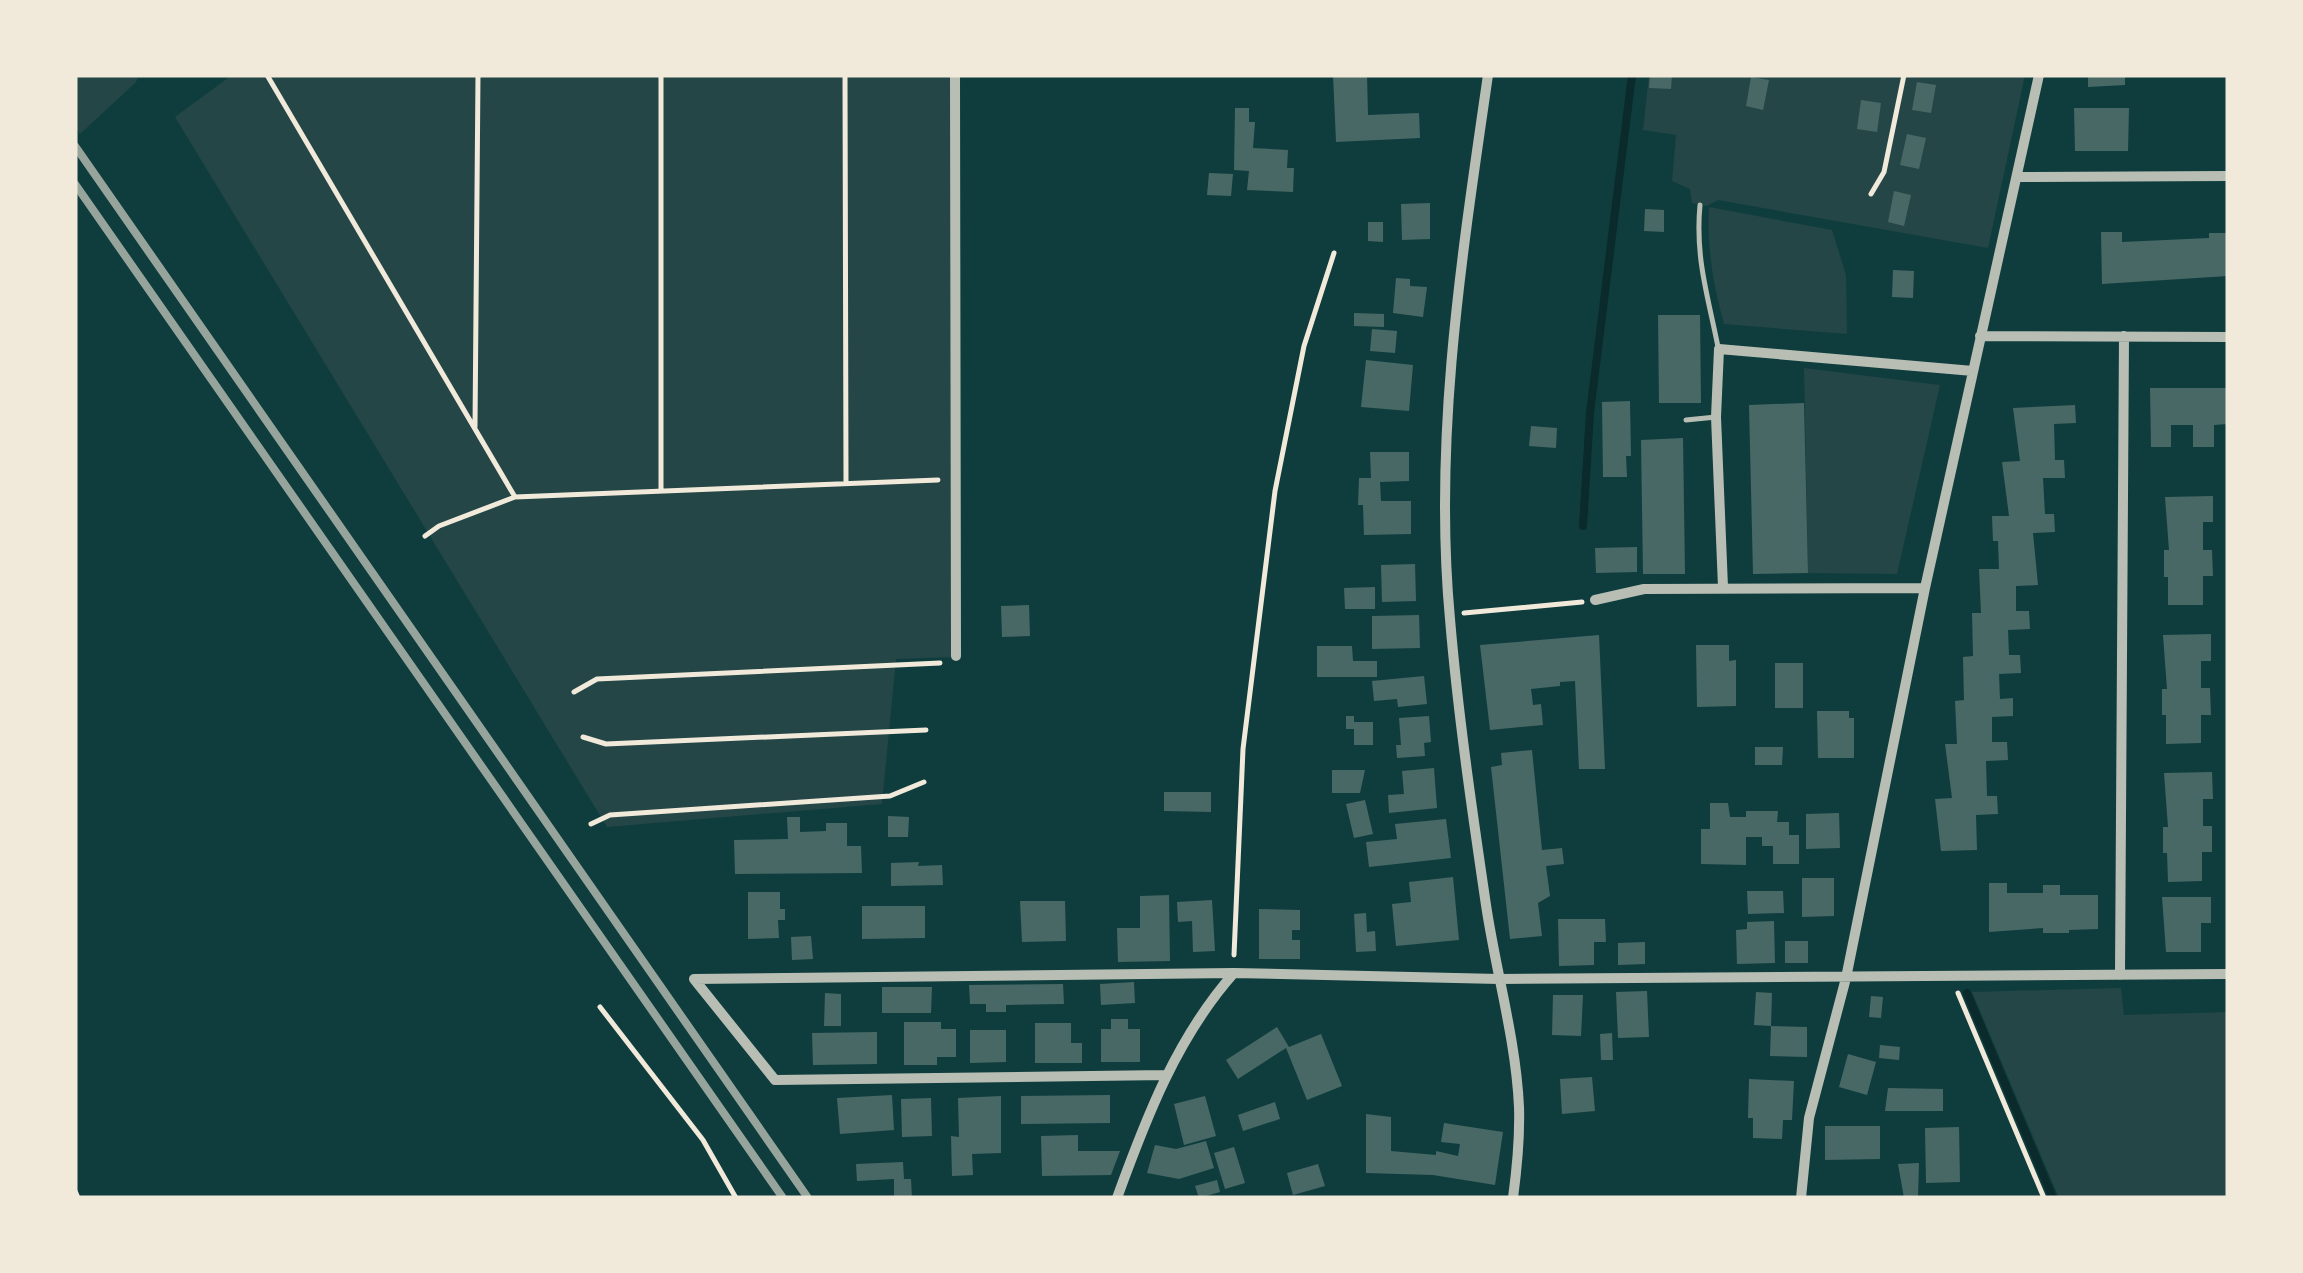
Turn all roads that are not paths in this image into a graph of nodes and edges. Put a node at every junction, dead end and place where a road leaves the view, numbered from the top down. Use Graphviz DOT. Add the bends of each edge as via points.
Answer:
graph roads {
  1 [pos="955,75"];
  2 [pos="1488,75"];
  3 [pos="2039,75"];
  4 [pos="2228,176"];
  5 [pos="2017,177"];
  6 [pos="1700,205"];
  7 [pos="1980,336"];
  8 [pos="2124,336"];
  9 [pos="2228,337"];
  10 [pos="1718,350"];
  11 [pos="1974,371"];
  12 [pos="1716,417"];
  13 [pos="1686,420"];
  14 [pos="1724,586"];
  15 [pos="1925,588"];
  16 [pos="1595,600"];
  17 [pos="955,659"];
  18 [pos="1234,973"];
  19 [pos="2228,974"];
  20 [pos="2120,975"];
  21 [pos="1846,978"];
  22 [pos="1499,979"];
  23 [pos="1166,1075"];
  24 [pos="1118,1198"];
  25 [pos="1514,1198"];
  26 [pos="1802,1198"];
  1 -- 17 [label="street"];
  2 -- 22 [label="street" via="1464,245 1445,492 1449,614"];
  3 -- 5 [label="street"];
  4 -- 5 [label="street"];
  5 -- 7 [label="street"];
  6 -- 10 [label="lane" via="1697,240"];
  7 -- 8 [label="street"];
  7 -- 11 [label="street"];
  8 -- 9 [label="street"];
  8 -- 20 [label="street"];
  10 -- 11 [label="street"];
  10 -- 12 [label="street"];
  11 -- 15 [label="street"];
  12 -- 13 [label="lane"];
  12 -- 14 [label="street"];
  14 -- 15 [label="street"];
  14 -- 16 [label="street" via="1644,588"];
  15 -- 21 [label="street"];
  18 -- 22 [label="street"];
  18 -- 23 [label="street" via="1205,1006"];
  18 -- 23 [label="street" via="694,979 774,1080"];
  19 -- 20 [label="street"];
  20 -- 21 [label="street"];
  21 -- 22 [label="street"];
  21 -- 26 [label="street" via="1809,1118"];
  22 -- 25 [label="street" via="1518,1088"];
  23 -- 24 [label="street"];
}
